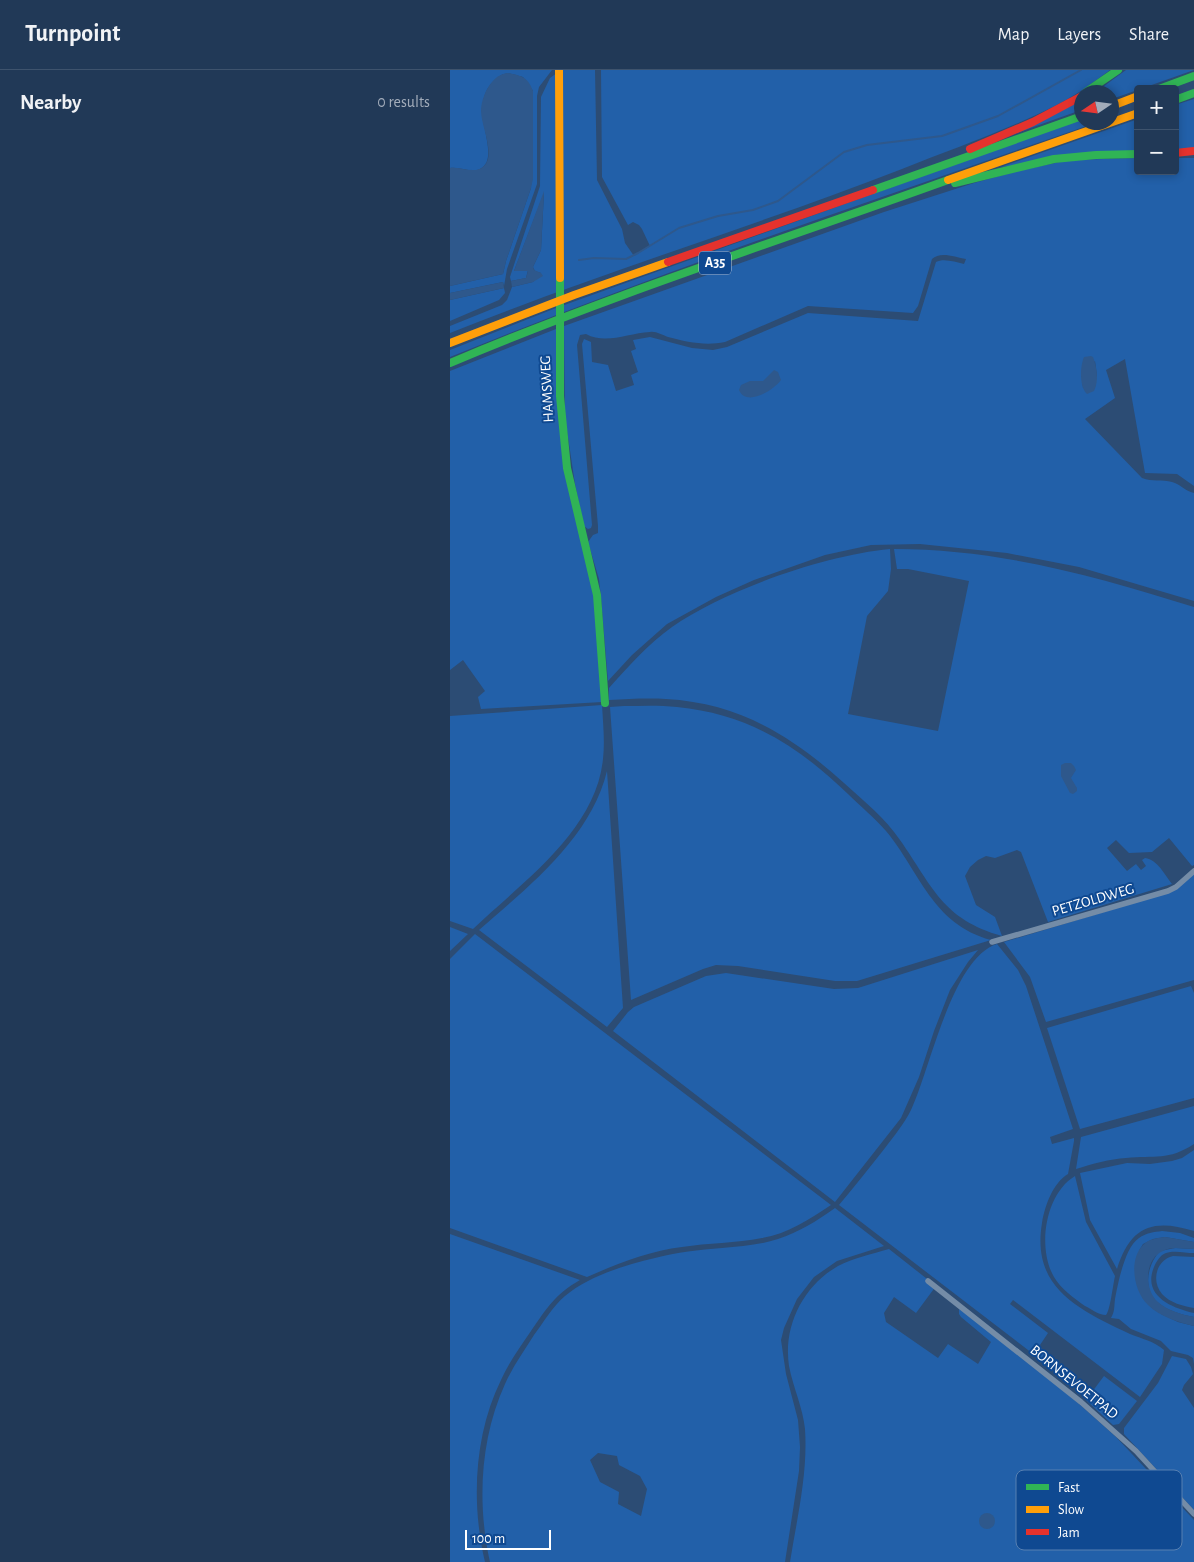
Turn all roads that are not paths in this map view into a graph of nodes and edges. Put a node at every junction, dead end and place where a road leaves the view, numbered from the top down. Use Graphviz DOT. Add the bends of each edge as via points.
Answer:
graph roads {
  1 [pos="559,70"];
  2 [pos="1118,70"];
  3 [pos="1194,76"];
  4 [pos="1096,85"];
  5 [pos="1170,85"];
  6 [pos="1194,93"];
  7 [pos="1134,98"];
  8 [pos="1179,99"];
  9 [pos="1074,100"];
  10 [pos="1119,103"];
  11 [pos="1134,114"];
  12 [pos="1074,119"];
  13 [pos="1194,151"];
  14 [pos="1179,153"];
  15 [pos="1134,154"];
  16 [pos="925,171"];
  17 [pos="923,189"];
  18 [pos="450,343"];
  19 [pos="450,363"];
  20 [pos="606,703"];
  21 [pos="1194,871"];
  22 [pos="992,942"];
  23 [pos="928,1281"];
  24 [pos="1153,1470"];
  25 [pos="1182,1501"];
  26 [pos="1194,1514"];
  1 -- 20 [label="main road, HAMSWEG" via="560,396 567,468 597,595"];
  2 -- 4 [label="main road"];
  3 -- 5 [label="main road"];
  6 -- 8 [label="main road"];
  7 -- 10 [label="main road"];
  9 -- 16 [label="main road, A35"];
  11 -- 17 [label="main road, A35"];
  12 -- 16 [label="main road, A35"];
  13 -- 14 [label="main road"];
  15 -- 17 [label="main road, A35" via="1054,159 974,180"];
  16 -- 18 [label="main road, A35" via="574,295"];
  17 -- 19 [label="main road, A35" via="516,335"];
  21 -- 22 [label="street, PETZOLDWEG" via="1168,891"];
  23 -- 24 [label="street, BORNSEVOETPAD" via="1081,1402"];
  25 -- 26 [label="street, BORNSEVOETPAD"];
}
